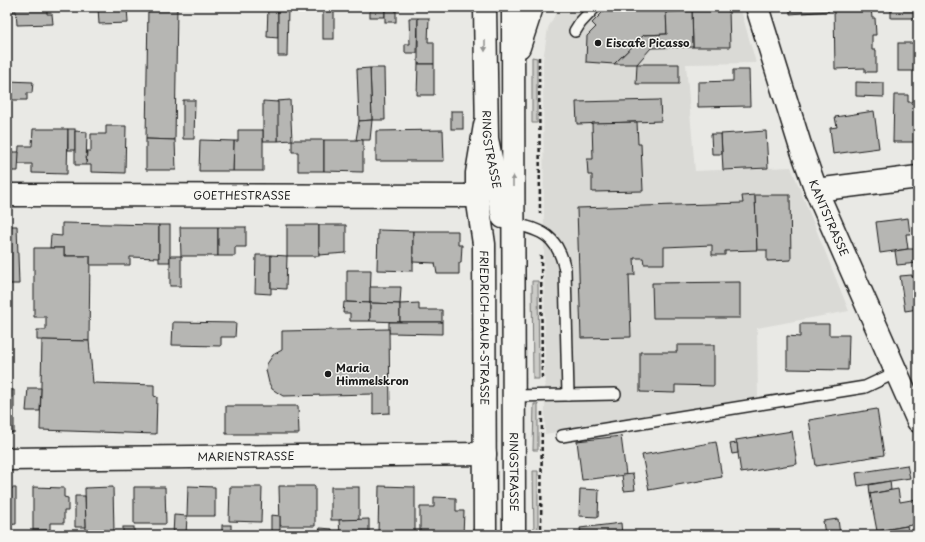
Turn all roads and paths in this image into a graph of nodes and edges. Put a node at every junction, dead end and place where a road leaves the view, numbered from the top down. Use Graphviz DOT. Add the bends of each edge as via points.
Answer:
graph roads {
  1 [pos="485,7"];
  2 [pos="513,7"];
  3 [pos="532,7"];
  4 [pos="595,7"];
  5 [pos="757,7"];
  6 [pos="575,32"];
  7 [pos="539,53"];
  8 [pos="513,86"];
  9 [pos="486,121"];
  10 [pos="918,177"];
  11 [pos="816,190"];
  12 [pos="7,195"];
  13 [pos="477,196"];
  14 [pos="509,222"];
  15 [pos="540,232"];
  16 [pos="897,372"];
  17 [pos="615,394"];
  18 [pos="568,395"];
  19 [pos="514,396"];
  20 [pos="542,396"];
  21 [pos="917,413"];
  22 [pos="562,436"];
  23 [pos="485,454"];
  24 [pos="7,459"];
  25 [pos="485,535"];
  26 [pos="514,535"];
  27 [pos="541,535"];
  1 -- 9 [label="street, RINGSTRASSE, one-way"];
  2 -- 8 [label="street, RINGSTRASSE"];
  3 -- 8 [label="street" via="520,41"];
  4 -- 6 [label="lane"];
  5 -- 11 [label="street, KANTSTRASSE"];
  7 -- 15 [label="path"];
  14 -- 8 [label="street, RINGSTRASSE, one-way"];
  9 -- 13 [label="street, FRIEDRICH-BAUR-STRASSE" via="478,158"];
  9 -- 14 [label="street, RINGSTRASSE" via="487,139"];
  10 -- 11 [label="street"];
  11 -- 16 [label="street, KANTSTRASSE"];
  12 -- 13 [label="street, GOETHESTRASSE"];
  13 -- 23 [label="street, FRIEDRICH-BAUR-STRASSE" via="484,244"];
  14 -- 15 [label="lane"];
  14 -- 19 [label="street, RINGSTRASSE" via="513,290"];
  15 -- 18 [label="lane" via="558,248 565,270"];
  15 -- 20 [label="path"];
  16 -- 21 [label="street, KANTSTRASSE"];
  16 -- 22 [label="lane" via="864,387"];
  17 -- 18 [label="lane"];
  18 -- 20 [label="lane"];
  19 -- 20 [label="lane"];
  19 -- 26 [label="street, RINGSTRASSE"];
  20 -- 27 [label="path"];
  23 -- 24 [label="street, MARIENSTRASSE"];
  23 -- 25 [label="street, FRIEDRICH-BAUR-STRASSE"];
}
